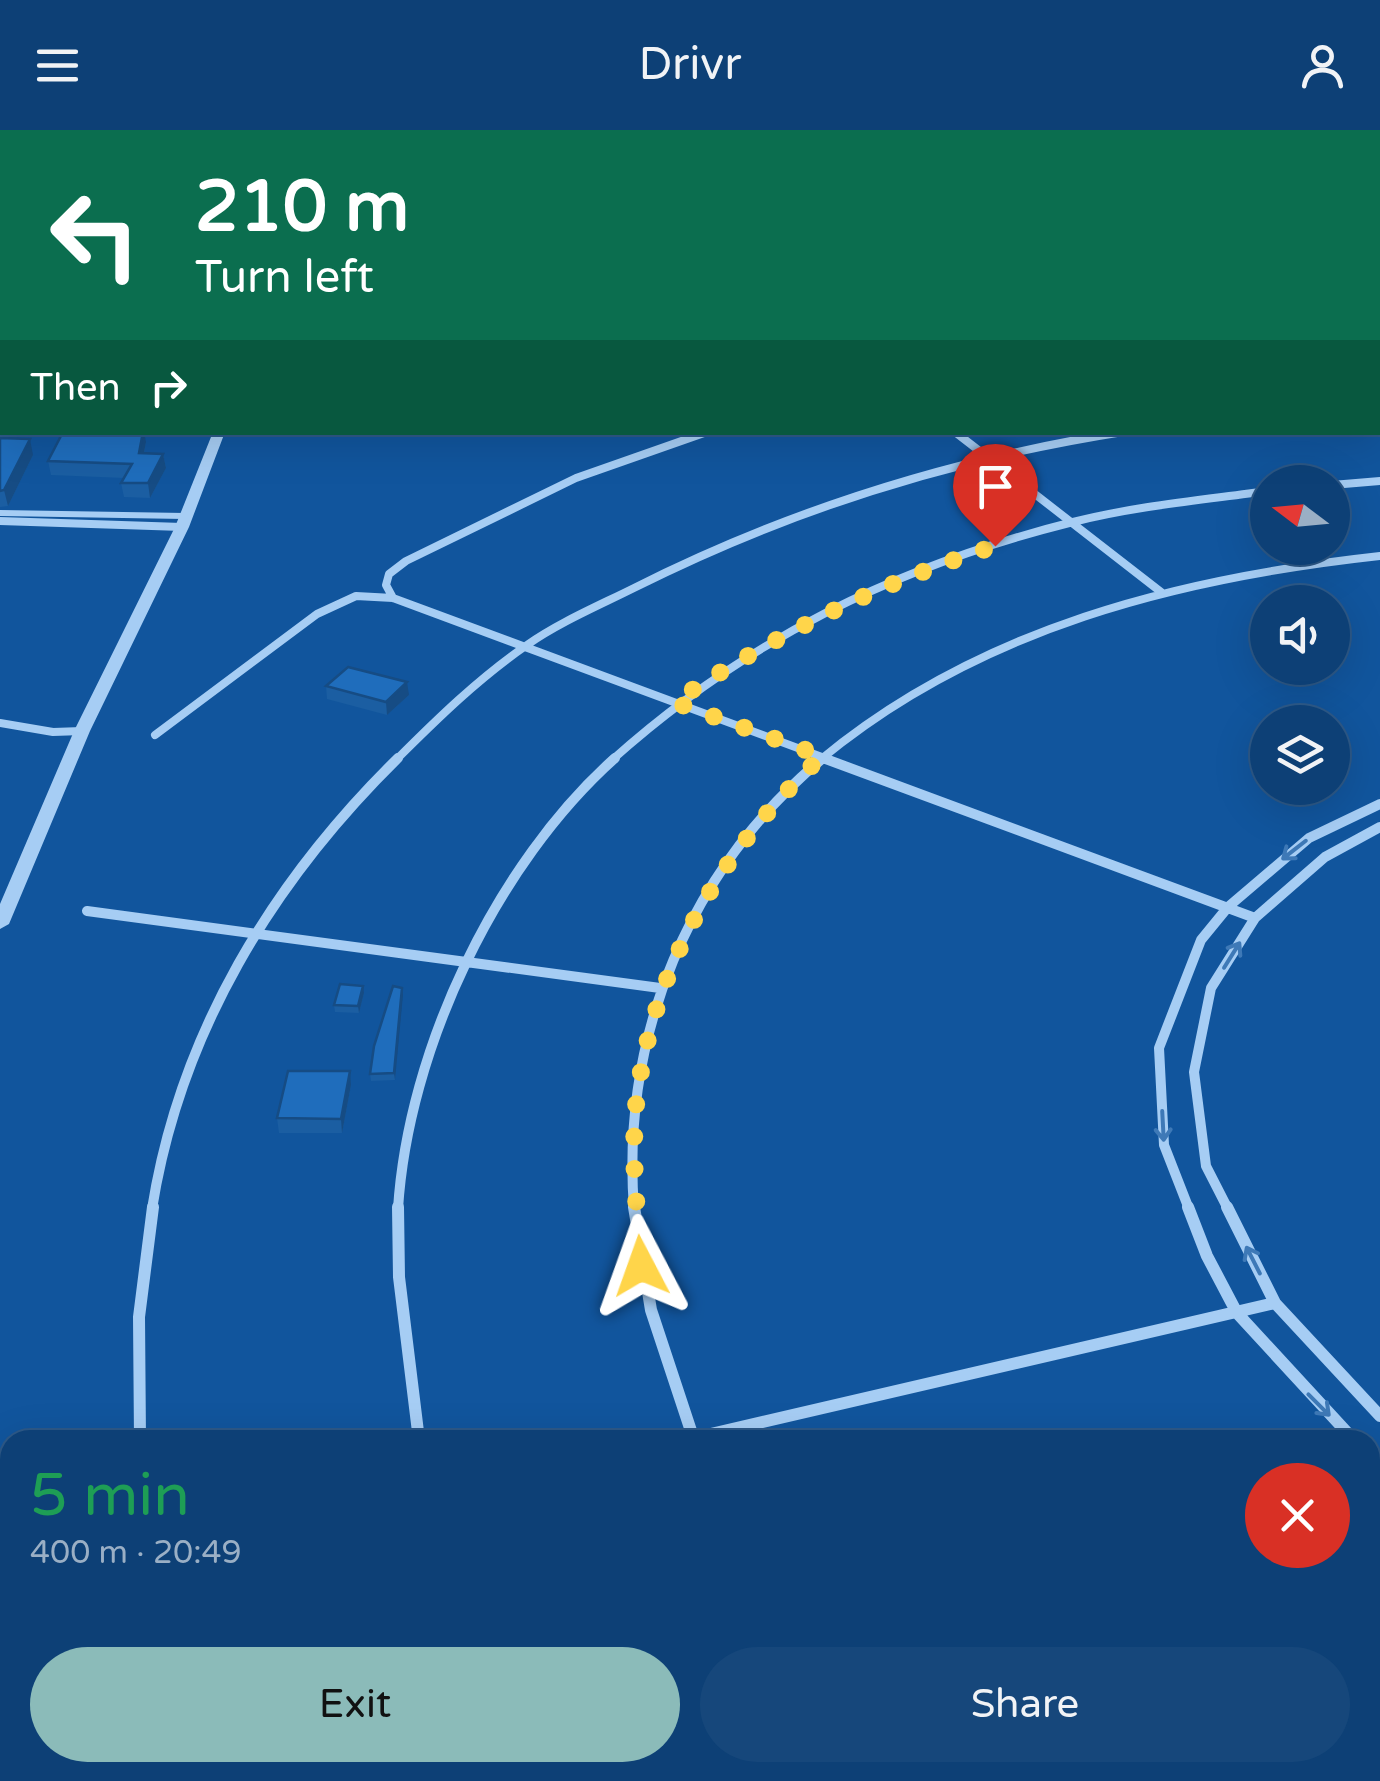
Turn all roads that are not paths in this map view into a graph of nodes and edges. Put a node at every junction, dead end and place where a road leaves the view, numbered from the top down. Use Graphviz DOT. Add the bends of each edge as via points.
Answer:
graph roads {
  1 [pos="218,435"];
  2 [pos="698,435"];
  3 [pos="959,435"];
  4 [pos="1102,435"];
  5 [pos="1380,481"];
  6 [pos="1350,484"];
  7 [pos="1250,494"];
  8 [pos="0,513"];
  9 [pos="0,521"];
  10 [pos="185,522"];
  11 [pos="1380,556"];
  12 [pos="1161,592"];
  13 [pos="394,598"];
  14 [pos="524,646"];
  15 [pos="674,702"];
  16 [pos="0,724"];
  17 [pos="82,730"];
  18 [pos="155,735"];
  19 [pos="822,756"];
  20 [pos="1380,804"];
  21 [pos="1380,827"];
  22 [pos="6,895"];
  23 [pos="1228,907"];
  24 [pos="87,911"];
  25 [pos="1255,918"];
  26 [pos="0,924"];
  27 [pos="660,988"];
  28 [pos="1275,1304"];
  29 [pos="1237,1313"];
  30 [pos="1380,1416"];
  31 [pos="140,1430"];
  32 [pos="418,1430"];
  33 [pos="687,1430"];
  34 [pos="729,1430"];
  35 [pos="1345,1430"];
  1 -- 10 [label="street"];
  2 -- 13 [label="street" via="576,478 406,561 389,574 386,585"];
  3 -- 12 [label="street"];
  4 -- 14 [label="street" via="980,460 821,505 671,567"];
  5 -- 6 [label="street"];
  7 -- 15 [label="street" via="1074,522 933,566 806,621"];
  8 -- 10 [label="lane"];
  9 -- 10 [label="street"];
  10 -- 17 [label="street"];
  11 -- 12 [label="street"];
  12 -- 19 [label="street" via="951,670"];
  13 -- 14 [label="street"];
  13 -- 18 [label="street" via="356,596 317,614"];
  14 -- 15 [label="street"];
  14 -- 31 [label="street" via="371,783 306,858 238,960 202,1038 164,1150 141,1276"];
  15 -- 19 [label="street"];
  15 -- 32 [label="street" via="592,774 535,840 462,962 436,1034 397,1220"];
  16 -- 17 [label="street"];
  17 -- 22 [label="street"];
  19 -- 23 [label="street"];
  19 -- 27 [label="street" via="731,855"];
  20 -- 23 [label="street, one-way" via="1310,838"];
  21 -- 25 [label="street" via="1324,857"];
  22 -- 26 [label="street"];
  23 -- 25 [label="street"];
  23 -- 29 [label="street, one-way" via="1201,940 1158,1048 1164,1145"];
  24 -- 27 [label="street"];
  28 -- 25 [label="street, one-way" via="1206,1166 1194,1072 1211,988"];
  27 -- 33 [label="street" via="638,1085 634,1174 641,1266"];
  28 -- 29 [label="street"];
  28 -- 30 [label="street"];
  29 -- 34 [label="street"];
  29 -- 35 [label="street, one-way"];
}
